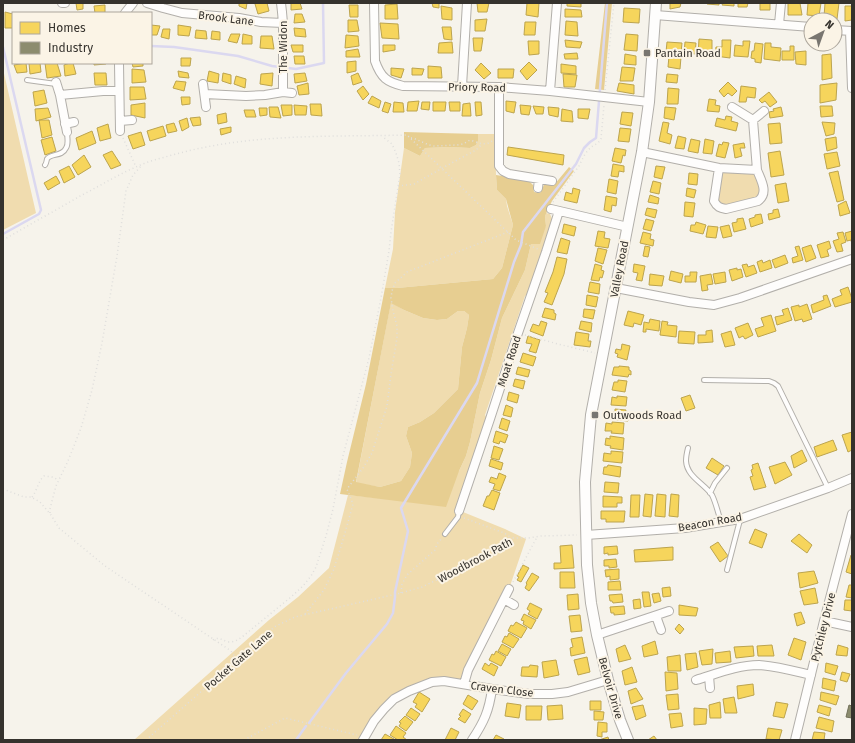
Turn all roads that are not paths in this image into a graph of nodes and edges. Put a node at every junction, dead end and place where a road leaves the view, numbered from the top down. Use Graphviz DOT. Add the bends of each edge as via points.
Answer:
graph roads {
  1 [pos="62,3"];
  2 [pos="65,3"];
  3 [pos="133,3"];
  4 [pos="147,3"];
  5 [pos="281,3"];
  6 [pos="374,3"];
  7 [pos="467,3"];
  8 [pos="557,3"];
  9 [pos="656,3"];
  10 [pos="781,3"];
  11 [pos="126,12"];
  12 [pos="655,15"];
  13 [pos="283,23"];
  14 [pos="780,24"];
  15 [pos="803,26"];
  16 [pos="851,31"];
  17 [pos="119,64"];
  18 [pos="27,80"];
  19 [pos="56,83"];
  20 [pos="203,84"];
  21 [pos="462,86"];
  22 [pos="499,87"];
  23 [pos="852,88"];
  24 [pos="550,90"];
  25 [pos="119,91"];
  26 [pos="283,92"];
  27 [pos="292,93"];
  28 [pos="205,94"];
  29 [pos="60,95"];
  30 [pos="649,102"];
  31 [pos="206,107"];
  32 [pos="732,107"];
  33 [pos="764,111"];
  34 [pos="132,120"];
  35 [pos="753,120"];
  36 [pos="120,121"];
  37 [pos="74,122"];
  38 [pos="66,128"];
  39 [pos="120,131"];
  40 [pos="642,152"];
  41 [pos="45,165"];
  42 [pos="719,168"];
  43 [pos="757,170"];
  44 [pos="539,179"];
  45 [pos="552,181"];
  46 [pos="538,188"];
  47 [pos="552,206"];
  48 [pos="559,211"];
  49 [pos="628,227"];
  50 [pos="852,260"];
  51 [pos="616,288"];
  52 [pos="704,380"];
  53 [pos="688,448"];
  54 [pos="727,468"];
  55 [pos="852,478"];
  56 [pos="828,488"];
  57 [pos="710,493"];
  58 [pos="459,513"];
  59 [pos="852,514"];
  60 [pos="740,519"];
  61 [pos="721,522"];
  62 [pos="445,534"];
  63 [pos="586,535"];
  64 [pos="727,570"];
  65 [pos="509,589"];
  66 [pos="504,599"];
  67 [pos="514,605"];
  68 [pos="669,611"];
  69 [pos="656,616"];
  70 [pos="824,621"];
  71 [pos="852,627"];
  72 [pos="661,630"];
  73 [pos="597,635"];
  74 [pos="811,675"];
  75 [pos="710,676"];
  76 [pos="608,680"];
  77 [pos="696,680"];
  78 [pos="464,684"];
  79 [pos="710,688"];
  80 [pos="492,689"];
  81 [pos="364,738"];
  82 [pos="472,740"];
  83 [pos="628,740"];
  84 [pos="795,740"];
  1 -- 2 [label="street"];
  3 -- 11 [label="street"];
  4 -- 13 [label="street, Brook Lane" via="182,12"];
  5 -- 13 [label="street, The Widon"];
  6 -- 21 [label="street, Priory Road" via="375,61 387,81 404,86"];
  7 -- 21 [label="street"];
  8 -- 24 [label="street"];
  9 -- 12 [label="street, Valley Road"];
  10 -- 14 [label="street"];
  12 -- 14 [label="street"];
  12 -- 30 [label="street, Valley Road"];
  13 -- 26 [label="street, The Widon"];
  14 -- 15 [label="street"];
  16 -- 23 [label="street"];
  17 -- 25 [label="street"];
  18 -- 19 [label="lane"];
  19 -- 29 [label="street"];
  20 -- 28 [label="street"];
  21 -- 22 [label="street, Priory Road"];
  22 -- 24 [label="street, Priory Road"];
  22 -- 44 [label="street" via="499,166 509,174"];
  24 -- 30 [label="street, Priory Road"];
  25 -- 29 [label="street"];
  25 -- 36 [label="street"];
  26 -- 27 [label="street"];
  26 -- 28 [label="street" via="246,96"];
  28 -- 31 [label="street"];
  29 -- 38 [label="street"];
  30 -- 40 [label="street, Valley Road"];
  32 -- 35 [label="street"];
  33 -- 35 [label="street"];
  34 -- 36 [label="street"];
  35 -- 43 [label="street"];
  36 -- 39 [label="street"];
  37 -- 38 [label="street"];
  38 -- 41 [label="lane" via="66,148 61,154 49,157"];
  40 -- 42 [label="street"];
  40 -- 49 [label="street, Valley Road"];
  42 -- 43 [label="street"];
  42 -- 43 [label="street" via="714,201 716,206 726,209 761,199 764,187"];
  44 -- 45 [label="street"];
  44 -- 46 [label="street"];
  47 -- 48 [label="street"];
  48 -- 49 [label="street"];
  48 -- 58 [label="street, Moat Road"];
  49 -- 51 [label="street, Valley Road"];
  50 -- 51 [label="street" via="714,305"];
  51 -- 63 [label="street, Valley Road" via="591,414 585,474"];
  52 -- 56 [label="lane" via="769,381 778,386"];
  53 -- 57 [label="lane" via="688,469"];
  54 -- 57 [label="lane"];
  55 -- 56 [label="street, Beacon Road"];
  56 -- 60 [label="street, Beacon Road"];
  57 -- 61 [label="lane"];
  58 -- 62 [label="lane"];
  59 -- 70 [label="street, Pytchley Drive"];
  60 -- 61 [label="street, Beacon Road"];
  60 -- 64 [label="lane"];
  61 -- 63 [label="street, Beacon Road" via="685,528"];
  63 -- 73 [label="street, Belvoir Drive" via="591,603"];
  65 -- 66 [label="street, Craven Close"];
  66 -- 67 [label="street"];
  66 -- 78 [label="street, Craven Close" via="468,670"];
  68 -- 69 [label="street"];
  69 -- 72 [label="street"];
  69 -- 73 [label="street"];
  70 -- 71 [label="street"];
  70 -- 74 [label="street, Pytchley Drive"];
  73 -- 76 [label="street, Belvoir Drive"];
  74 -- 75 [label="street" via="778,668 745,666"];
  74 -- 84 [label="street, Pytchley Drive"];
  75 -- 77 [label="street"];
  75 -- 79 [label="street"];
  76 -- 80 [label="street, Craven Close" via="552,694"];
  76 -- 83 [label="street, Belvoir Drive"];
  78 -- 80 [label="street, Craven Close"];
  78 -- 81 [label="street" via="432,682 394,699 374,721"];
  80 -- 82 [label="street" via="485,719"];
}
